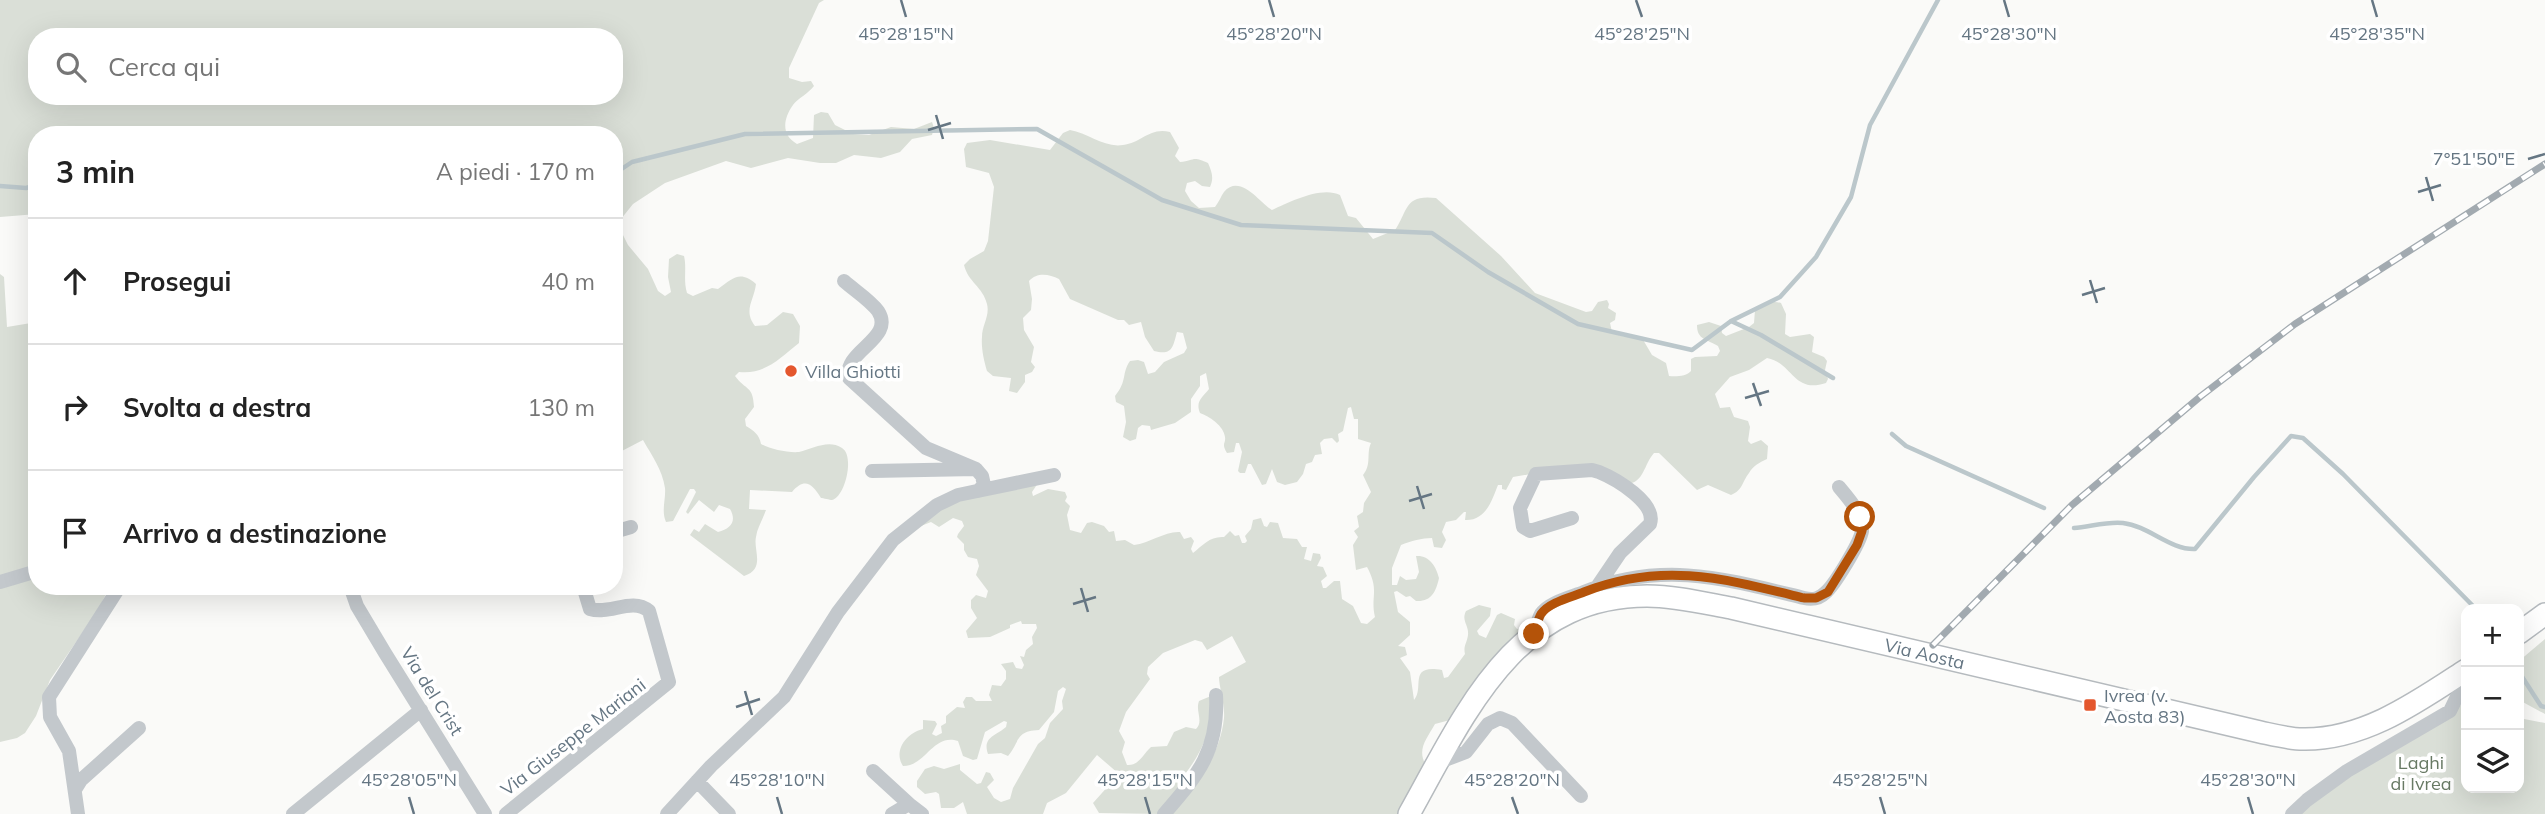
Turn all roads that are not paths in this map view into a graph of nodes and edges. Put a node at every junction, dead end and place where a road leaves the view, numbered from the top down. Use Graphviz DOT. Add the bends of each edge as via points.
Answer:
graph roads {
  1 [pos="844,281"];
  2 [pos="976,469"];
  3 [pos="872,471"];
  4 [pos="1054,475"];
  5 [pos="1839,487"];
  6 [pos="978,491"];
  7 [pos="1572,518"];
  8 [pos="631,527"];
  9 [pos="623,529"];
  10 [pos="28,574"];
  11 [pos="0,582"];
  12 [pos="1597,587"];
  13 [pos="114,595"];
  14 [pos="353,595"];
  15 [pos="586,595"];
  16 [pos="2545,614"];
  17 [pos="2524,629"];
  18 [pos="1534,634"];
  19 [pos="2461,673"];
  20 [pos="2461,688"];
  21 [pos="1216,695"];
  22 [pos="421,710"];
  23 [pos="139,728"];
  24 [pos="1437,763"];
  25 [pos="873,771"];
  26 [pos="697,781"];
  27 [pos="76,788"];
  28 [pos="1581,796"];
  29 [pos="909,804"];
  30 [pos="78,814"];
  31 [pos="293,814"];
  32 [pos="485,814"];
  33 [pos="506,814"];
  34 [pos="667,814"];
  35 [pos="729,814"];
  36 [pos="892,814"];
  37 [pos="922,814"];
  38 [pos="1164,814"];
  39 [pos="1409,814"];
  40 [pos="2292,814"];
  1 -- 2 [label="street" via="878,311 880,320 878,333 850,364 849,378 926,448"];
  2 -- 3 [label="street"];
  2 -- 6 [label="street" via="984,485"];
  4 -- 6 [label="street"];
  5 -- 12 [label="street" via="1860,517 1862,531 1828,592 1816,598 1669,574 1641,575"];
  6 -- 26 [label="street" via="937,505 893,540 838,612 784,697"];
  7 -- 12 [label="street" via="1530,531 1523,527 1520,508 1536,474 1592,470 1643,501 1651,512 1650,524 1620,553"];
  8 -- 9 [label="street"];
  10 -- 11 [label="street"];
  12 -- 18 [label="street" via="1542,613"];
  13 -- 27 [label="street" via="48,697 50,717 67,744"];
  14 -- 22 [label="street, Via del Crist"];
  15 -- 33 [label="street, Via Giuseppe Mariani" via="590,609 635,605 649,611 669,682"];
  16 -- 17 [label="main road"];
  18 -- 19 [label="main road, Via Aosta" via="1608,601 1675,598 2301,739 2342,734 2387,718"];
  18 -- 24 [label="main road, Via Aosta" via="1492,674"];
  20 -- 40 [label="street" via="2450,711 2347,771"];
  21 -- 38 [label="street" via="1217,718 1207,757"];
  22 -- 31 [label="street"];
  22 -- 32 [label="street, Via del Crist"];
  23 -- 27 [label="street"];
  24 -- 28 [label="street" via="1466,752 1488,724 1500,718 1512,723"];
  24 -- 39 [label="main road, Via Aosta"];
  25 -- 29 [label="street"];
  26 -- 34 [label="street"];
  26 -- 35 [label="street"];
  27 -- 30 [label="street"];
  29 -- 36 [label="street"];
  29 -- 37 [label="street"];
}
